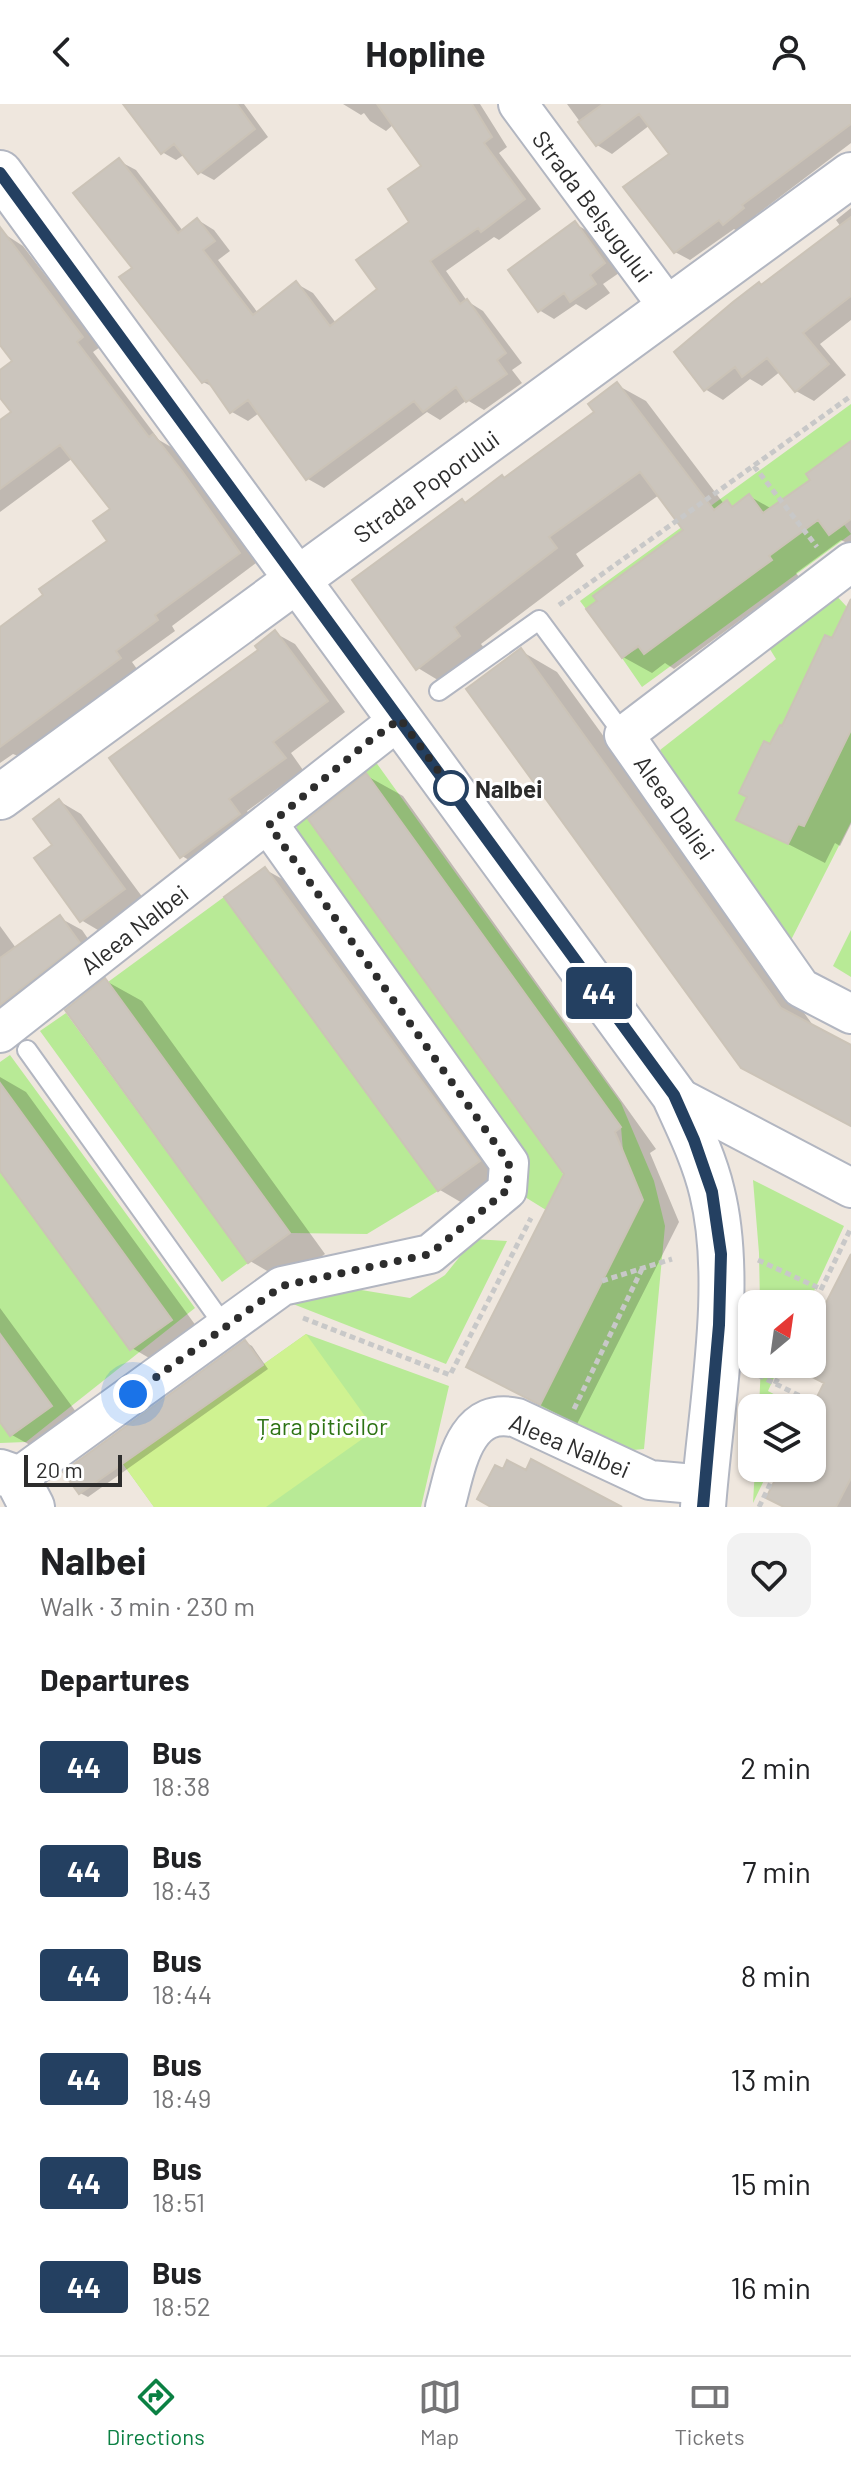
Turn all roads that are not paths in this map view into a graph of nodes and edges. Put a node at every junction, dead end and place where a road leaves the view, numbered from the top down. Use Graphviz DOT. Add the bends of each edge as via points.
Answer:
graph roads {
  1 [pos="518,104"];
  2 [pos="0,173"];
  3 [pos="851,175"];
  4 [pos="669,308"];
  5 [pos="844,568"];
  6 [pos="298,579"];
  7 [pos="439,691"];
  8 [pos="400,719"];
  9 [pos="624,735"];
  10 [pos="0,797"];
  11 [pos="269,825"];
  12 [pos="851,1014"];
  13 [pos="14,1041"];
  14 [pos="674,1095"];
  15 [pos="851,1188"];
  16 [pos="225,1327"];
  17 [pos="16,1486"];
  18 [pos="704,1496"];
  19 [pos="445,1507"];
  1 -- 4 [label="street, Strada Belșugului"];
  2 -- 6 [label="main road"];
  3 -- 4 [label="main road, Strada Poporului"];
  4 -- 6 [label="main road, Strada Poporului"];
  5 -- 9 [label="street, Aleea Daliei"];
  6 -- 8 [label="main road"];
  6 -- 10 [label="main road, Strada Poporului"];
  7 -- 9 [label="lane" via="539,620"];
  8 -- 11 [label="street, Aleea Nalbei"];
  8 -- 14 [label="main road"];
  9 -- 12 [label="street, Aleea Daliei" via="801,988"];
  11 -- 13 [label="street, Aleea Nalbei"];
  11 -- 16 [label="street" via="509,1163 507,1190 430,1254 282,1286"];
  13 -- 16 [label="lane"];
  14 -- 15 [label="street"];
  14 -- 18 [label="main road" via="712,1192 721,1254"];
  16 -- 17 [label="street"];
  18 -- 19 [label="street, Aleea Nalbei" via="650,1480 504,1415 489,1417 473,1429 461,1450"];
}
